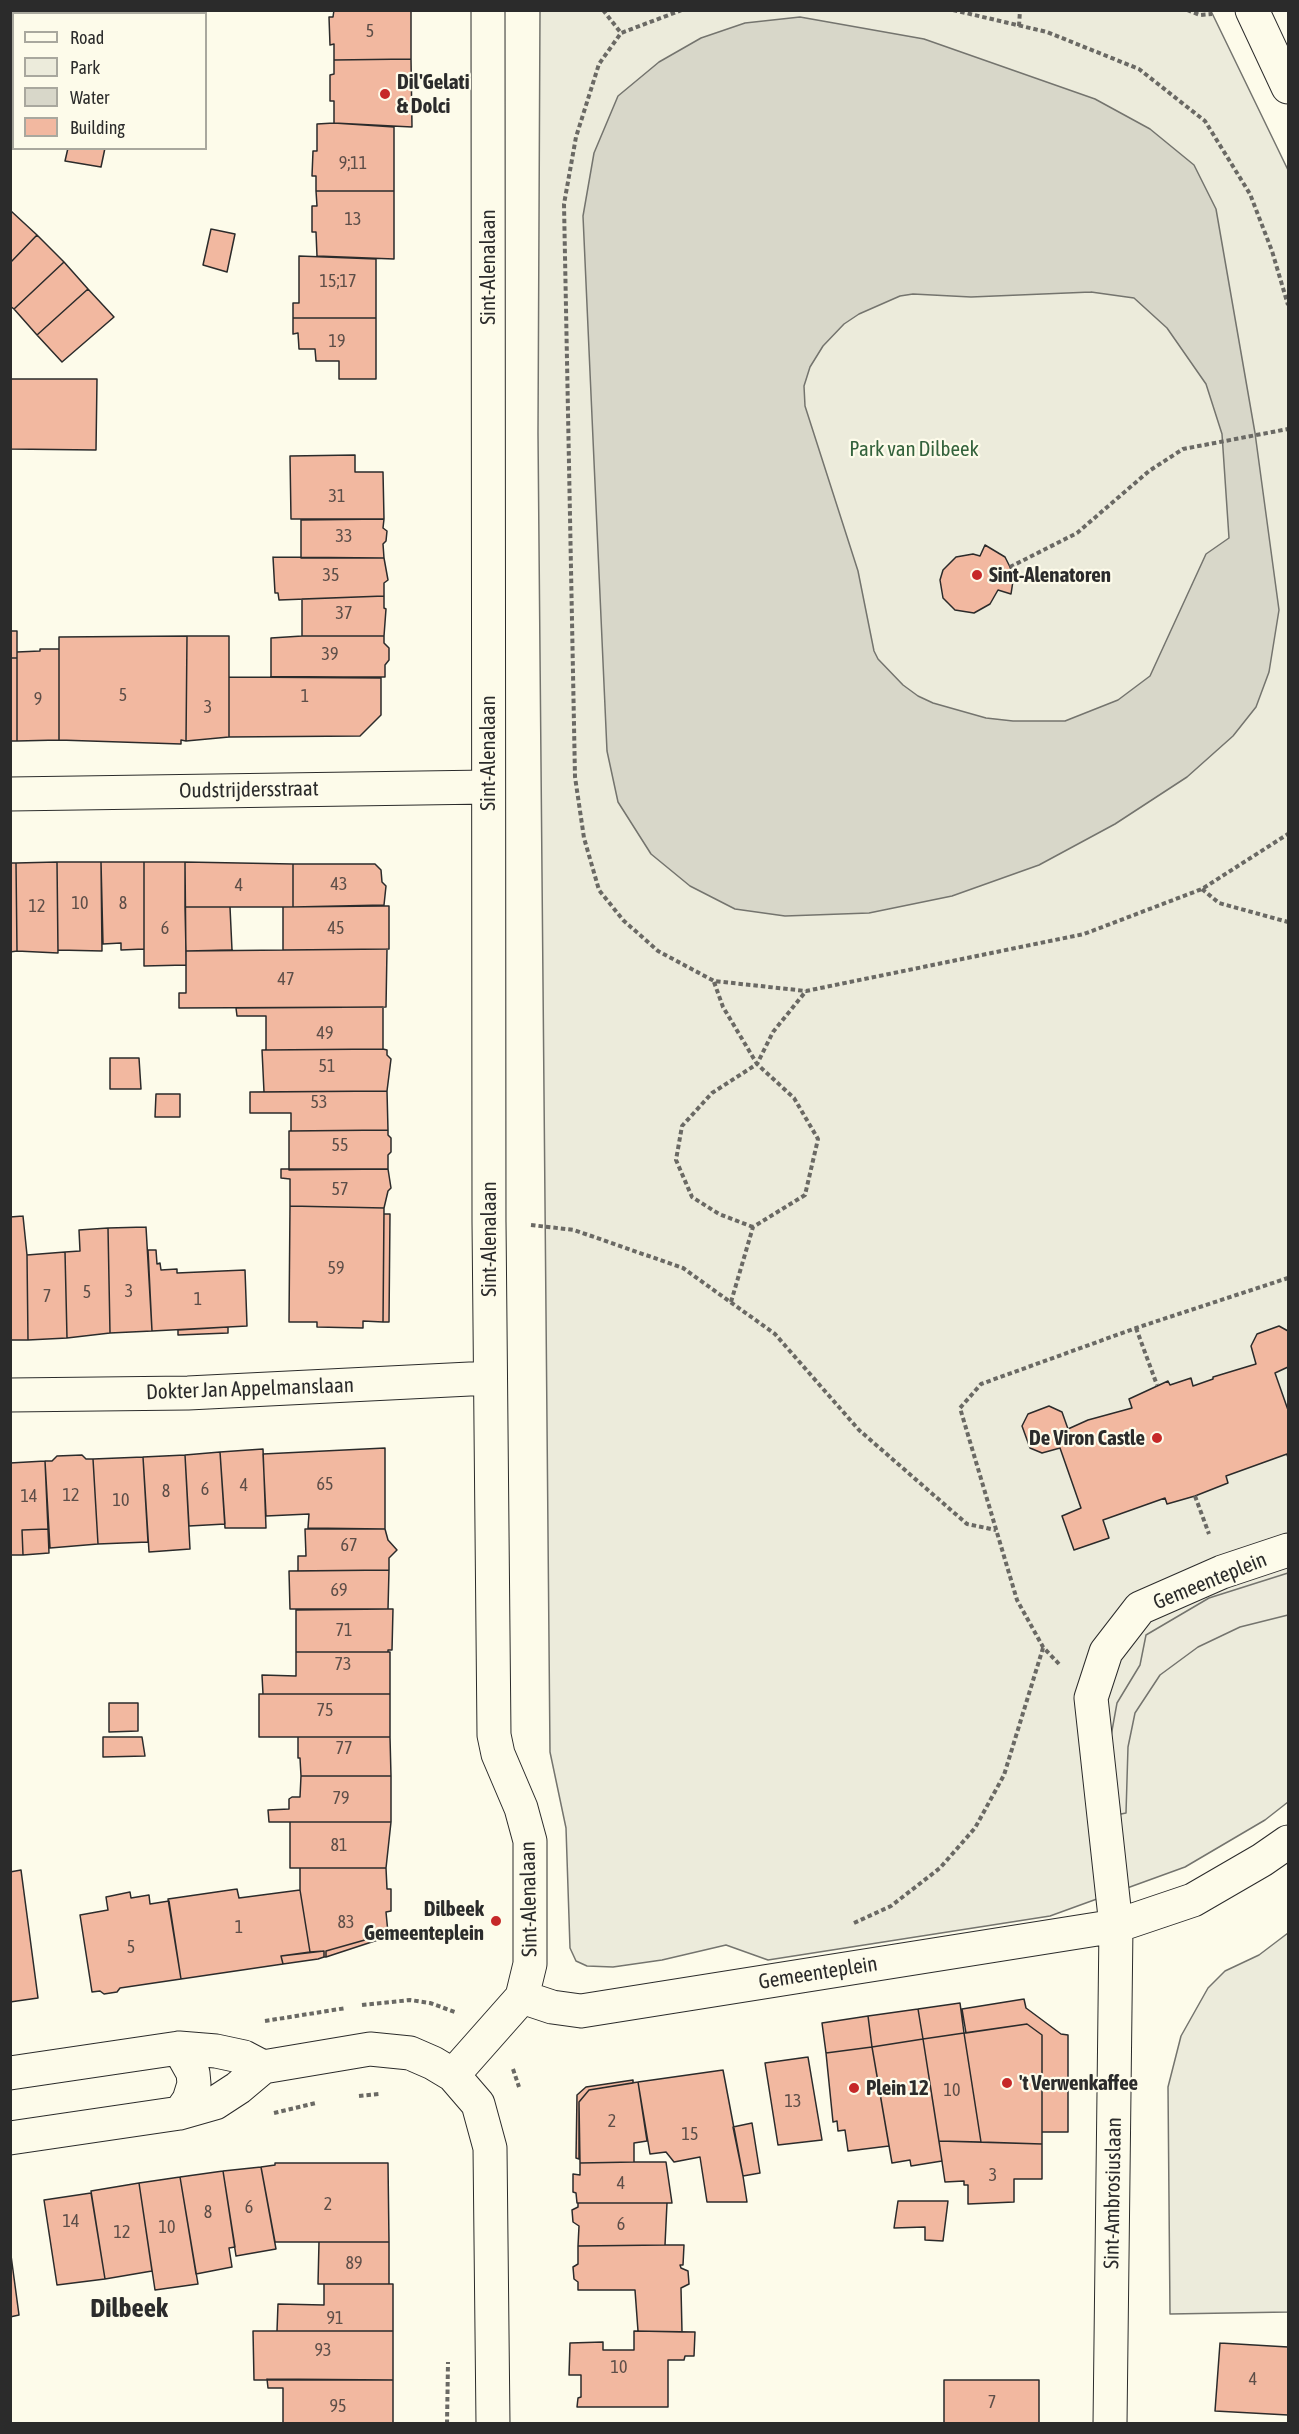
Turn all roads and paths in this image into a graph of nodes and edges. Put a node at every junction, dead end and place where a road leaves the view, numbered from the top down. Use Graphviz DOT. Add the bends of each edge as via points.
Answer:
graph roads {
  1 [pos="488,10"];
  2 [pos="603,10"];
  3 [pos="682,10"];
  4 [pos="953,10"];
  5 [pos="1020,10"];
  6 [pos="1187,10"];
  7 [pos="1252,10"];
  8 [pos="1213,14"];
  9 [pos="1019,26"];
  10 [pos="621,33"];
  11 [pos="1288,87"];
  12 [pos="1288,305"];
  13 [pos="1286,430"];
  14 [pos="1010,567"];
  15 [pos="488,787"];
  16 [pos="10,794"];
  17 [pos="1288,834"];
  18 [pos="1202,889"];
  19 [pos="1288,922"];
  20 [pos="714,981"];
  21 [pos="806,991"];
  22 [pos="757,1064"];
  23 [pos="489,1222"];
  24 [pos="753,1227"];
  25 [pos="1288,1278"];
  26 [pos="731,1302"];
  27 [pos="1136,1328"];
  28 [pos="490,1378"];
  29 [pos="1157,1385"];
  30 [pos="10,1395"];
  31 [pos="1195,1496"];
  32 [pos="1202,1513"];
  33 [pos="996,1530"];
  34 [pos="1288,1550"];
  35 [pos="1043,1647"];
  36 [pos="1090,1698"];
  37 [pos="1288,1842"];
  38 [pos="1116,1926"];
  39 [pos="845,1927"];
  40 [pos="522,1997"];
  41 [pos="179,2048"];
  42 [pos="263,2067"];
  43 [pos="10,2073"];
  44 [pos="453,2075"];
  45 [pos="180,2113"];
  46 [pos="10,2138"];
  47 [pos="493,2424"];
  48 [pos="1110,2424"];
  1 -- 15 [label="street, Sint-Alenalaan"];
  2 -- 10 [label="path"];
  3 -- 10 [label="path"];
  4 -- 9 [label="path"];
  5 -- 9 [label="path"];
  6 -- 8 [label="path"];
  7 -- 11 [label="street"];
  9 -- 12 [label="path" via="1047,32 1139,69 1205,121 1250,194"];
  10 -- 20 [label="path" via="599,64 576,137 564,204 575,777 584,838 599,890 623,920 658,951"];
  13 -- 14 [label="path" via="1183,449 1149,471 1077,533"];
  15 -- 16 [label="street, Oudstrijdersstraat"];
  15 -- 23 [label="street, Sint-Alenalaan"];
  17 -- 18 [label="path"];
  18 -- 19 [label="path" via="1219,903"];
  18 -- 21 [label="path" via="1084,934"];
  20 -- 21 [label="path"];
  20 -- 22 [label="path" via="723,1007"];
  21 -- 22 [label="path" via="773,1032"];
  22 -- 24 [label="path" via="794,1098 818,1139 805,1195"];
  22 -- 24 [label="path" via="712,1093 682,1126 676,1160 692,1197 719,1214"];
  23 -- 26 [label="path" via="574,1230 683,1268"];
  23 -- 28 [label="street, Sint-Alenalaan"];
  24 -- 26 [label="path"];
  25 -- 27 [label="path"];
  26 -- 33 [label="path" via="775,1334 859,1430 967,1524"];
  27 -- 29 [label="path"];
  27 -- 33 [label="path" via="981,1384 960,1408"];
  28 -- 30 [label="street, Dokter Jan Appelmanslaan" via="188,1393"];
  28 -- 40 [label="street, Sint-Alenalaan" via="494,1735 530,1841 530,1964"];
  31 -- 32 [label="path"];
  33 -- 35 [label="path" via="1017,1600"];
  34 -- 36 [label="street, Gemeenteplein" via="1222,1572 1140,1608 1106,1652"];
  35 -- 36 [label="path"];
  35 -- 39 [label="path" via="1004,1775 975,1828 940,1868 891,1906"];
  36 -- 38 [label="street, Gemeenteplein"];
  37 -- 38 [label="street, Gemeenteplein" via="1193,1900"];
  38 -- 40 [label="street, Gemeenteplein" via="581,2011"];
  38 -- 48 [label="street, Sint-Ambrosiuslaan"];
  40 -- 44 [label="street, Sint-Alenalaan"];
  41 -- 42 [label="street" via="244,2057"];
  41 -- 43 [label="street"];
  41 -- 45 [label="street" via="193,2073 194,2084"];
  42 -- 44 [label="street" via="370,2049 410,2053"];
  42 -- 45 [label="street" via="215,2103"];
  44 -- 47 [label="street" via="478,2104 490,2148"];
  45 -- 46 [label="street"];
}
